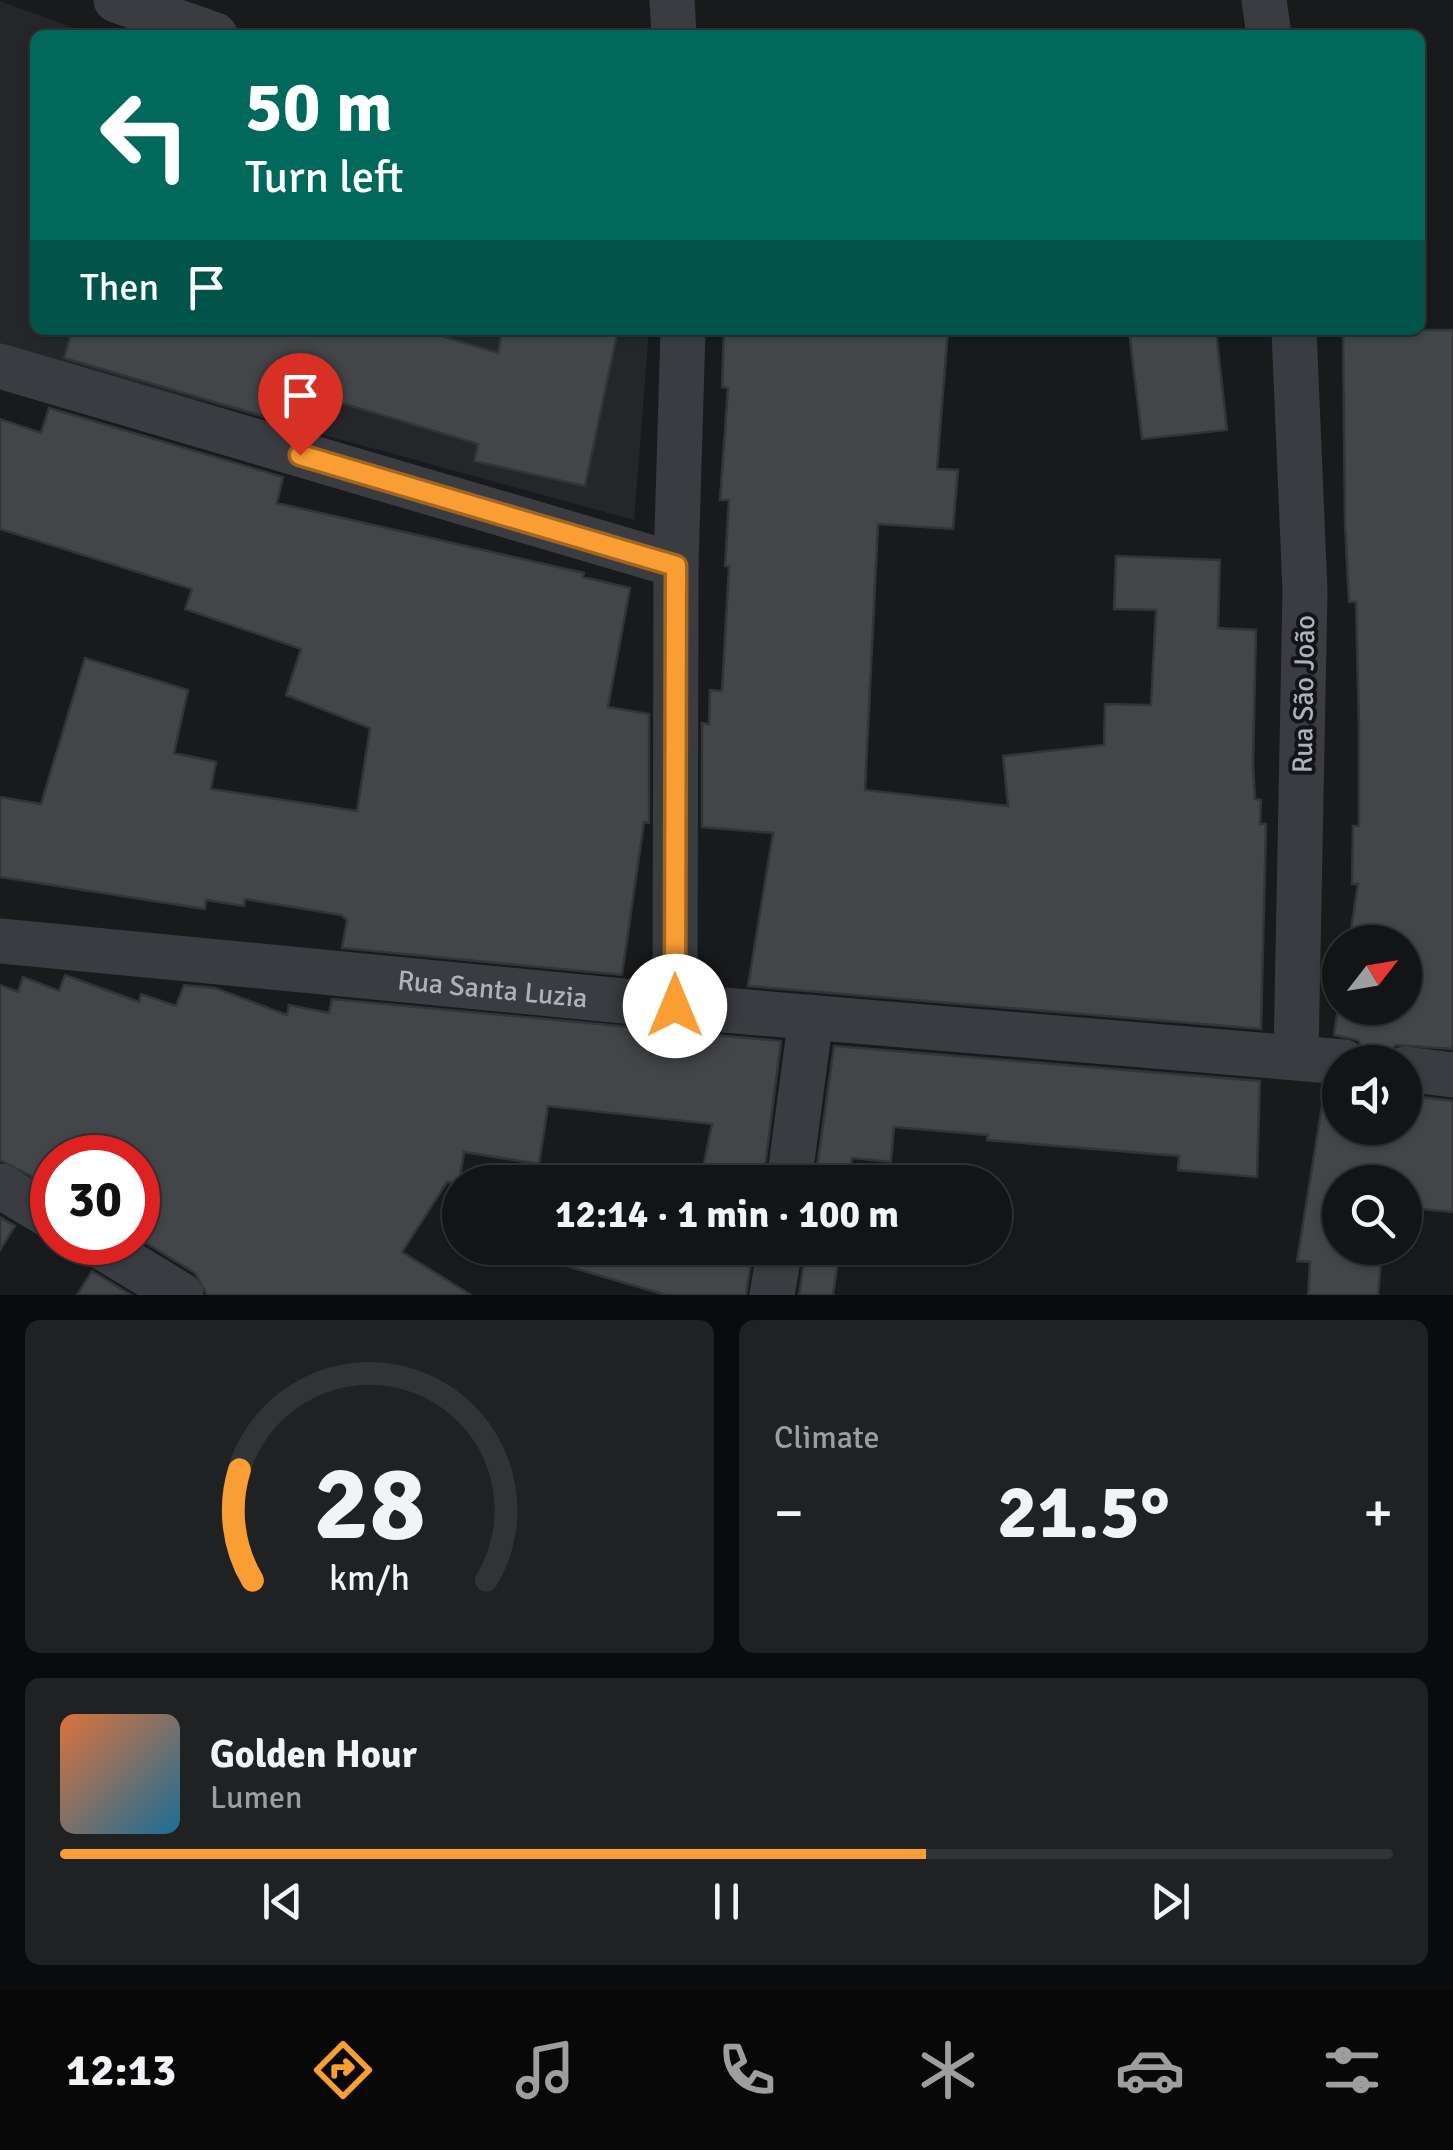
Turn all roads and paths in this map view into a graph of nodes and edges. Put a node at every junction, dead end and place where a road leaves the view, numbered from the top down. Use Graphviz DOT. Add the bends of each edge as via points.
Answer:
graph roads {
  1 [pos="116,0"];
  2 [pos="672,0"];
  3 [pos="1264,0"];
  4 [pos="202,30"];
  5 [pos="674,30"];
  6 [pos="1268,30"];
  7 [pos="683,335"];
  8 [pos="1294,335"];
  9 [pos="0,366"];
  10 [pos="676,566"];
  11 [pos="0,942"];
  12 [pos="675,1006"];
  13 [pos="811,1018"];
  14 [pos="1296,1057"];
  15 [pos="1322,1060"];
  16 [pos="1422,1071"];
  17 [pos="1453,1074"];
  18 [pos="791,1165"];
  19 [pos="0,1186"];
  20 [pos="30,1204"];
  21 [pos="132,1265"];
  22 [pos="777,1265"];
  23 [pos="181,1295"];
  24 [pos="772,1295"];
  1 -- 4 [label="street"];
  2 -- 5 [label="street"];
  3 -- 6 [label="street"];
  7 -- 10 [label="street"];
  8 -- 14 [label="street, Rua São João" via="1304,590"];
  9 -- 10 [label="street"];
  10 -- 12 [label="street"];
  11 -- 12 [label="street, Rua Santa Luzia"];
  12 -- 13 [label="street, Rua Santa Luzia"];
  13 -- 14 [label="street, Rua Santa Luzia"];
  13 -- 18 [label="street"];
  14 -- 15 [label="street, Rua Santa Luzia"];
  16 -- 17 [label="street"];
  19 -- 20 [label="street"];
  21 -- 23 [label="street"];
  22 -- 24 [label="street"];
}
